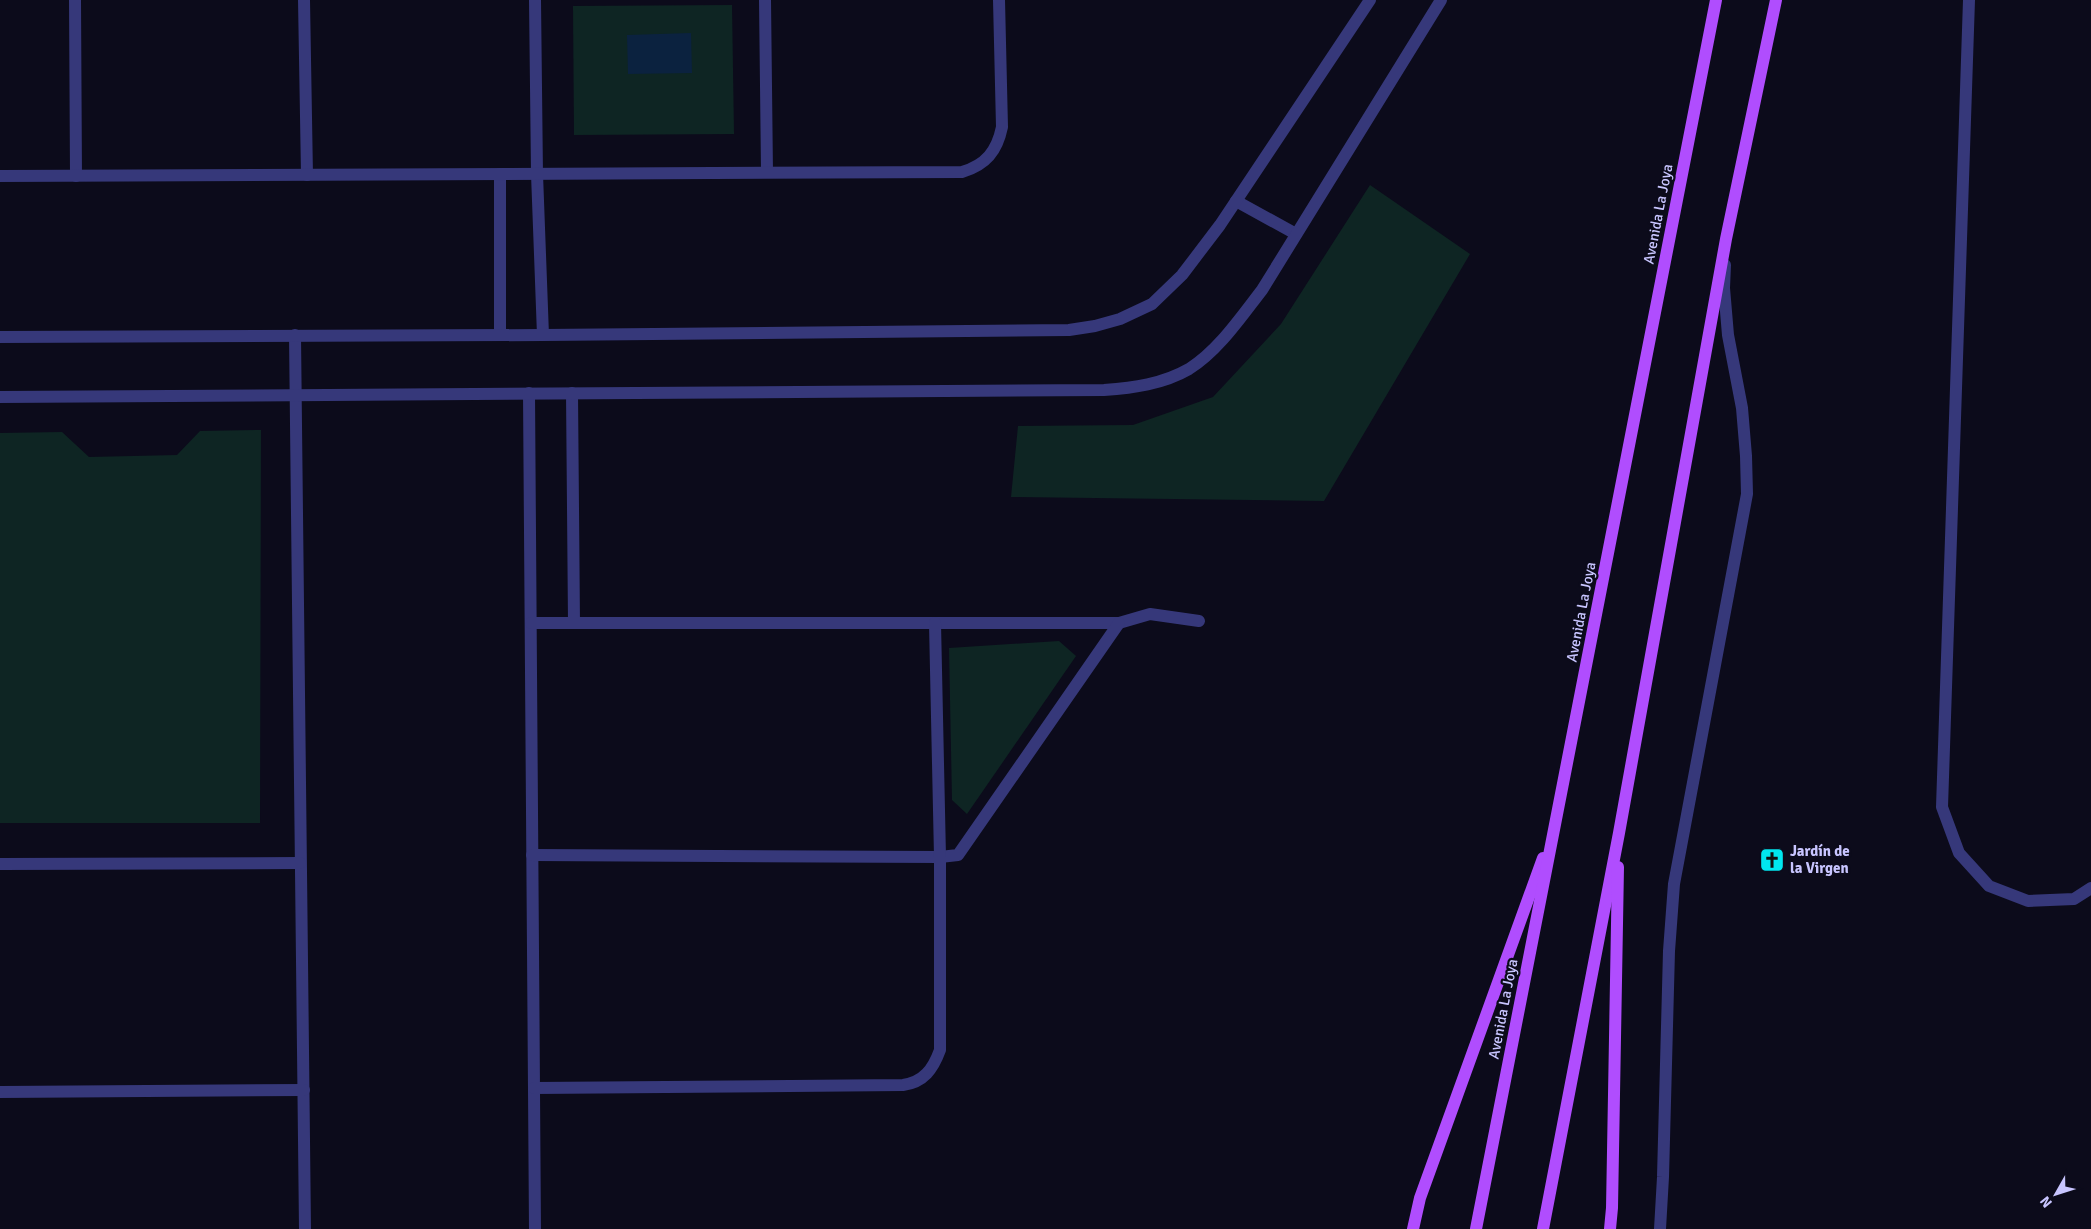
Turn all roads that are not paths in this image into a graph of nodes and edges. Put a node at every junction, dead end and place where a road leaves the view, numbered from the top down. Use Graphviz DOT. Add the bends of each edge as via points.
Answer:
graph roads {
  1 [pos="75,0"];
  2 [pos="304,0"];
  3 [pos="535,0"];
  4 [pos="765,0"];
  5 [pos="999,0"];
  6 [pos="1370,0"];
  7 [pos="1441,0"];
  8 [pos="1716,0"];
  9 [pos="1776,0"];
  10 [pos="1969,0"];
  11 [pos="767,172"];
  12 [pos="500,174"];
  13 [pos="537,174"];
  14 [pos="307,175"];
  15 [pos="0,176"];
  16 [pos="76,176"];
  17 [pos="1236,201"];
  18 [pos="1296,234"];
  19 [pos="1726,239"];
  20 [pos="500,334"];
  21 [pos="295,335"];
  22 [pos="543,335"];
  23 [pos="0,337"];
  24 [pos="529,393"];
  25 [pos="572,393"];
  26 [pos="294,395"];
  27 [pos="0,397"];
  28 [pos="1199,622"];
  29 [pos="531,623"];
  30 [pos="574,623"];
  31 [pos="935,623"];
  32 [pos="1119,623"];
  33 [pos="1558,818"];
  34 [pos="1619,832"];
  35 [pos="532,855"];
  36 [pos="940,857"];
  37 [pos="300,863"];
  38 [pos="0,864"];
  39 [pos="2091,888"];
  40 [pos="534,1088"];
  41 [pos="304,1090"];
  42 [pos="0,1092"];
  43 [pos="305,1229"];
  44 [pos="535,1229"];
  45 [pos="1413,1229"];
  46 [pos="1476,1229"];
  47 [pos="1543,1229"];
  48 [pos="1610,1229"];
  49 [pos="1660,1229"];
  1 -- 16 [label="street"];
  2 -- 14 [label="street"];
  3 -- 13 [label="street"];
  4 -- 11 [label="street"];
  5 -- 11 [label="street" via="1002,127 990,158 962,172"];
  6 -- 17 [label="street"];
  7 -- 18 [label="street"];
  8 -- 33 [label="main road, Avenida La Joya"];
  9 -- 19 [label="main road"];
  10 -- 39 [label="street" via="1942,807 1959,854 1989,886 2028,902 2074,899"];
  11 -- 13 [label="street"];
  12 -- 13 [label="street"];
  12 -- 14 [label="street"];
  12 -- 20 [label="street"];
  13 -- 22 [label="street"];
  14 -- 16 [label="street"];
  15 -- 16 [label="street"];
  17 -- 18 [label="street"];
  17 -- 22 [label="street" via="1182,275 1152,304 1120,319 1094,326 1069,330"];
  18 -- 25 [label="street" via="1262,290 1215,347 1189,369 1136,388"];
  19 -- 34 [label="main road"];
  19 -- 49 [label="street" via="1724,288 1728,334 1742,408 1747,494 1674,884"];
  20 -- 21 [label="street"];
  20 -- 22 [label="street"];
  21 -- 23 [label="street"];
  21 -- 26 [label="street"];
  24 -- 25 [label="street"];
  24 -- 26 [label="street"];
  24 -- 29 [label="street"];
  25 -- 30 [label="street"];
  26 -- 27 [label="street"];
  26 -- 37 [label="street"];
  28 -- 32 [label="street" via="1150,614"];
  29 -- 30 [label="street"];
  29 -- 35 [label="street"];
  30 -- 31 [label="street"];
  31 -- 32 [label="street"];
  31 -- 36 [label="street"];
  32 -- 36 [label="street" via="958,855"];
  33 -- 45 [label="main road" via="1420,1198"];
  33 -- 46 [label="main road, Avenida La Joya"];
  34 -- 47 [label="main road"];
  34 -- 48 [label="main road"];
  35 -- 36 [label="street"];
  35 -- 40 [label="street"];
  36 -- 40 [label="street" via="940,1050 927,1075 914,1083"];
  37 -- 38 [label="street"];
  37 -- 41 [label="street"];
  40 -- 44 [label="street"];
  41 -- 42 [label="street"];
  41 -- 43 [label="street"];
}
